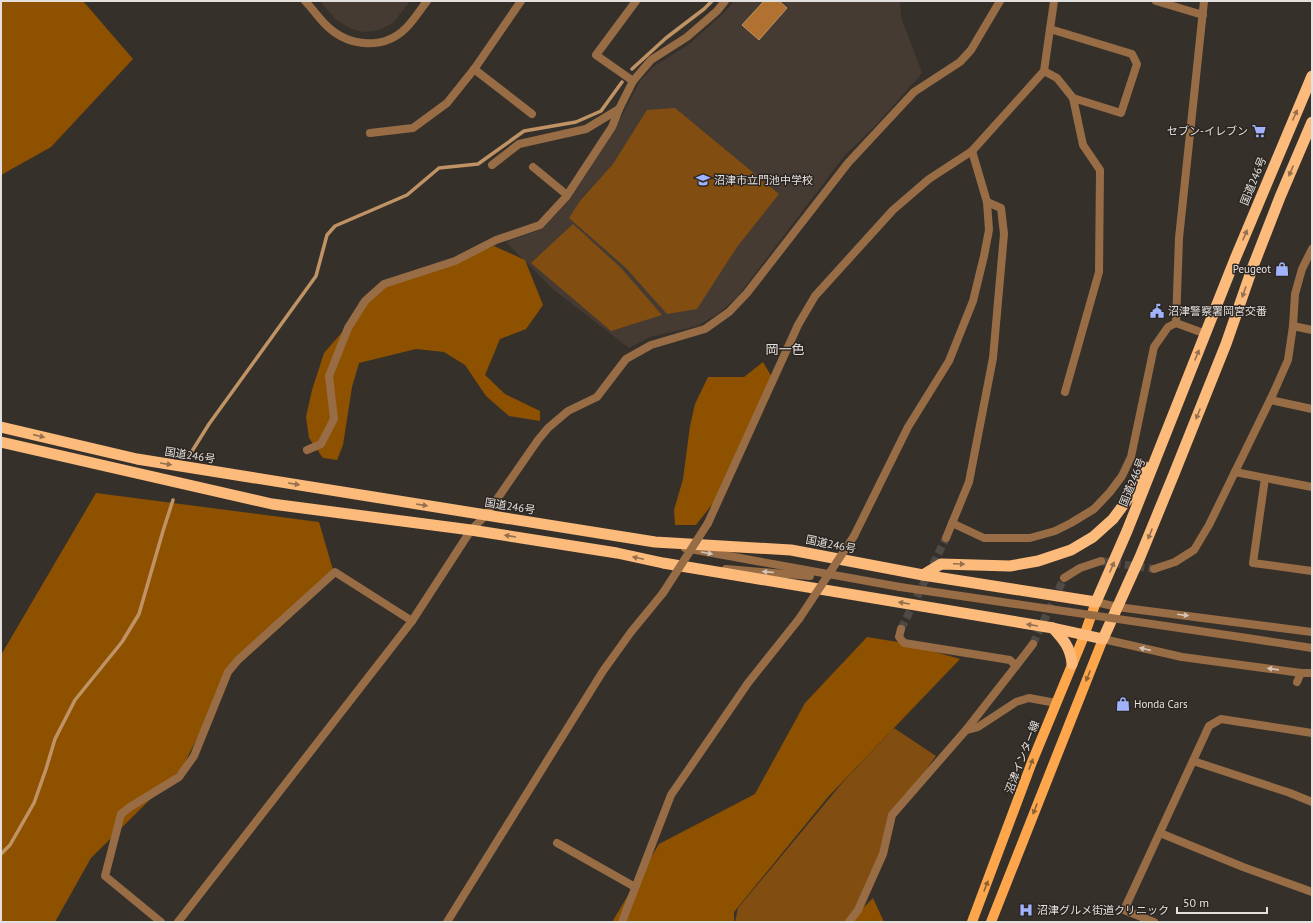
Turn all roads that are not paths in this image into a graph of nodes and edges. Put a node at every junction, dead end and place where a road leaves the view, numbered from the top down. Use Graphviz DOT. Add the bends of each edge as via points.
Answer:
graph roads {
  1 [pos="305,1"];
  2 [pos="427,1"];
  3 [pos="521,1"];
  4 [pos="636,1"];
  5 [pos="725,1"];
  6 [pos="1000,1"];
  7 [pos="1054,1"];
  8 [pos="1156,1"];
  9 [pos="1204,1"];
  10 [pos="1203,15"];
  11 [pos="1050,29"];
  12 [pos="474,69"];
  13 [pos="1044,71"];
  14 [pos="1312,76"];
  15 [pos="633,81"];
  16 [pos="1073,98"];
  17 [pos="619,110"];
  18 [pos="532,114"];
  19 [pos="1312,122"];
  20 [pos="370,133"];
  21 [pos="972,151"];
  22 [pos="492,165"];
  23 [pos="534,167"];
  24 [pos="567,195"];
  25 [pos="987,202"];
  26 [pos="1312,249"];
  27 [pos="1176,323"];
  28 [pos="1293,326"];
  29 [pos="1312,330"];
  30 [pos="1206,334"];
  31 [pos="1188,377"];
  32 [pos="1065,392"];
  33 [pos="1270,400"];
  34 [pos="1312,409"];
  35 [pos="1,427"];
  36 [pos="1,442"];
  37 [pos="307,450"];
  38 [pos="1235,472"];
  39 [pos="1265,478"];
  40 [pos="1312,487"];
  41 [pos="486,516"];
  42 [pos="952,523"];
  43 [pos="471,530"];
  44 [pos="946,538"];
  45 [pos="655,542"];
  46 [pos="1101,561"];
  47 [pos="663,563"];
  48 [pos="1154,569"];
  49 [pos="1312,571"];
  50 [pos="923,575"];
  51 [pos="1064,578"];
  52 [pos="863,580"];
  53 [pos="1096,602"];
  54 [pos="1117,607"];
  55 [pos="412,621"];
  56 [pos="1053,628"];
  57 [pos="901,629"];
  58 [pos="1312,632"];
  59 [pos="1084,636"];
  60 [pos="1103,639"];
  61 [pos="1033,644"];
  62 [pos="1310,647"];
  63 [pos="1072,664"];
  64 [pos="1016,666"];
  65 [pos="1301,673"];
  66 [pos="1312,673"];
  67 [pos="1297,682"];
  68 [pos="1056,702"];
  69 [pos="966,730"];
  70 [pos="1312,733"];
  71 [pos="1193,761"];
  72 [pos="1312,802"];
  73 [pos="1160,833"];
  74 [pos="557,843"];
  75 [pos="635,887"];
  76 [pos="1312,892"];
  77 [pos="161,922"];
  78 [pos="178,922"];
  79 [pos="447,922"];
  80 [pos="622,922"];
  81 [pos="849,922"];
  82 [pos="972,922"];
  83 [pos="991,922"];
  84 [pos="1154,922"];
  1 -- 2 [label="street" via="327,26 338,34 366,44 383,42 406,29"];
  3 -- 12 [label="street"];
  4 -- 15 [label="street" via="596,55"];
  5 -- 15 [label="street" via="687,37 651,60"];
  6 -- 41 [label="street" via="971,50 960,62 914,92 848,163 747,293 729,312 705,329 651,345 626,359 597,397 568,411 548,428"];
  7 -- 11 [label="street"];
  8 -- 10 [label="street"];
  9 -- 10 [label="street"];
  10 -- 27 [label="street" via="1179,238"];
  11 -- 13 [label="street"];
  11 -- 16 [label="street" via="1132,54 1137,64 1122,113"];
  12 -- 18 [label="street"];
  12 -- 20 [label="street" via="447,103 413,128"];
  13 -- 16 [label="street" via="1057,78"];
  13 -- 21 [label="street"];
  30 -- 14 [label="highway, 国道246号, one-way"];
  15 -- 17 [label="street"];
  16 -- 32 [label="street" via="1083,146 1100,170 1099,272"];
  17 -- 22 [label="street" via="586,129 519,144"];
  17 -- 24 [label="street" via="612,127"];
  19 -- 54 [label="highway, one-way" via="1280,197 1226,344 1174,474"];
  21 -- 25 [label="street"];
  21 -- 79 [label="street, bridge" via="929,179 893,210 815,296 798,325 708,523 662,593 603,671"];
  23 -- 24 [label="street"];
  24 -- 37 [label="street" via="540,225 496,240 455,262 384,284 365,301 348,328 329,376 334,419 321,444"];
  25 -- 42 [label="street" via="1001,208 1004,234 992,358 968,482"];
  25 -- 75 [label="street, bridge" via="989,230 984,256 973,301 949,361 908,427 854,536 799,619 748,683 672,795"];
  26 -- 28 [label="street" via="1302,269 1295,294"];
  27 -- 30 [label="street"];
  27 -- 42 [label="street" via="1168,327 1154,347 1131,457 1122,476 1094,509 1055,531 1030,538 984,538"];
  28 -- 29 [label="street"];
  28 -- 33 [label="street" via="1288,360"];
  31 -- 30 [label="highway, 国道246号, one-way"];
  50 -- 31 [label="highway, one-way" via="941,564 1010,566 1038,561 1071,550 1093,537 1113,519 1133,492"];
  53 -- 31 [label="highway, 国道246号, one-way"];
  33 -- 34 [label="street"];
  33 -- 38 [label="street"];
  35 -- 41 [label="highway, 国道246号, one-way" via="137,459"];
  36 -- 43 [label="highway" via="272,504"];
  38 -- 39 [label="street"];
  38 -- 48 [label="street" via="1194,550 1175,562"];
  39 -- 40 [label="street"];
  39 -- 49 [label="street" via="1253,563"];
  41 -- 43 [label="street"];
  41 -- 45 [label="highway, 国道246号"];
  42 -- 44 [label="street"];
  47 -- 43 [label="highway, one-way" via="617,553"];
  43 -- 55 [label="street"];
  45 -- 50 [label="highway, 国道246号" via="791,550"];
  45 -- 52 [label="street, one-way"];
  46 -- 51 [label="street" via="1080,568"];
  52 -- 47 [label="street, one-way"];
  56 -- 47 [label="highway, one-way"];
  50 -- 53 [label="highway, 国道246号"];
  52 -- 62 [label="street, bridge"];
  53 -- 54 [label="street"];
  53 -- 59 [label="main road, 沼津インター線"];
  54 -- 58 [label="street, one-way"];
  54 -- 60 [label="highway"];
  55 -- 77 [label="street" via="335,572 238,660 228,672 194,756 179,777 121,814 105,876"];
  55 -- 78 [label="street"];
  56 -- 59 [label="highway"];
  56 -- 63 [label="highway" via="1067,645"];
  57 -- 64 [label="street" via="899,637 904,642 1010,660"];
  59 -- 60 [label="highway"];
  59 -- 63 [label="main road, 沼津インター線"];
  65 -- 60 [label="street, one-way" via="1182,657"];
  60 -- 83 [label="main road, one-way"];
  61 -- 64 [label="street"];
  63 -- 68 [label="main road, 沼津インター線"];
  64 -- 69 [label="street"];
  65 -- 66 [label="street"];
  65 -- 67 [label="street"];
  68 -- 69 [label="street" via="1029,698 1016,702 978,727"];
  82 -- 68 [label="main road, 沼津インター線, one-way"];
  69 -- 81 [label="street" via="892,815 883,854 858,910"];
  70 -- 71 [label="street" via="1222,719 1209,726"];
  71 -- 72 [label="street"];
  71 -- 73 [label="street"];
  73 -- 76 [label="street"];
  73 -- 84 [label="street" via="1124,910"];
  74 -- 75 [label="street"];
  75 -- 80 [label="street"];
}
